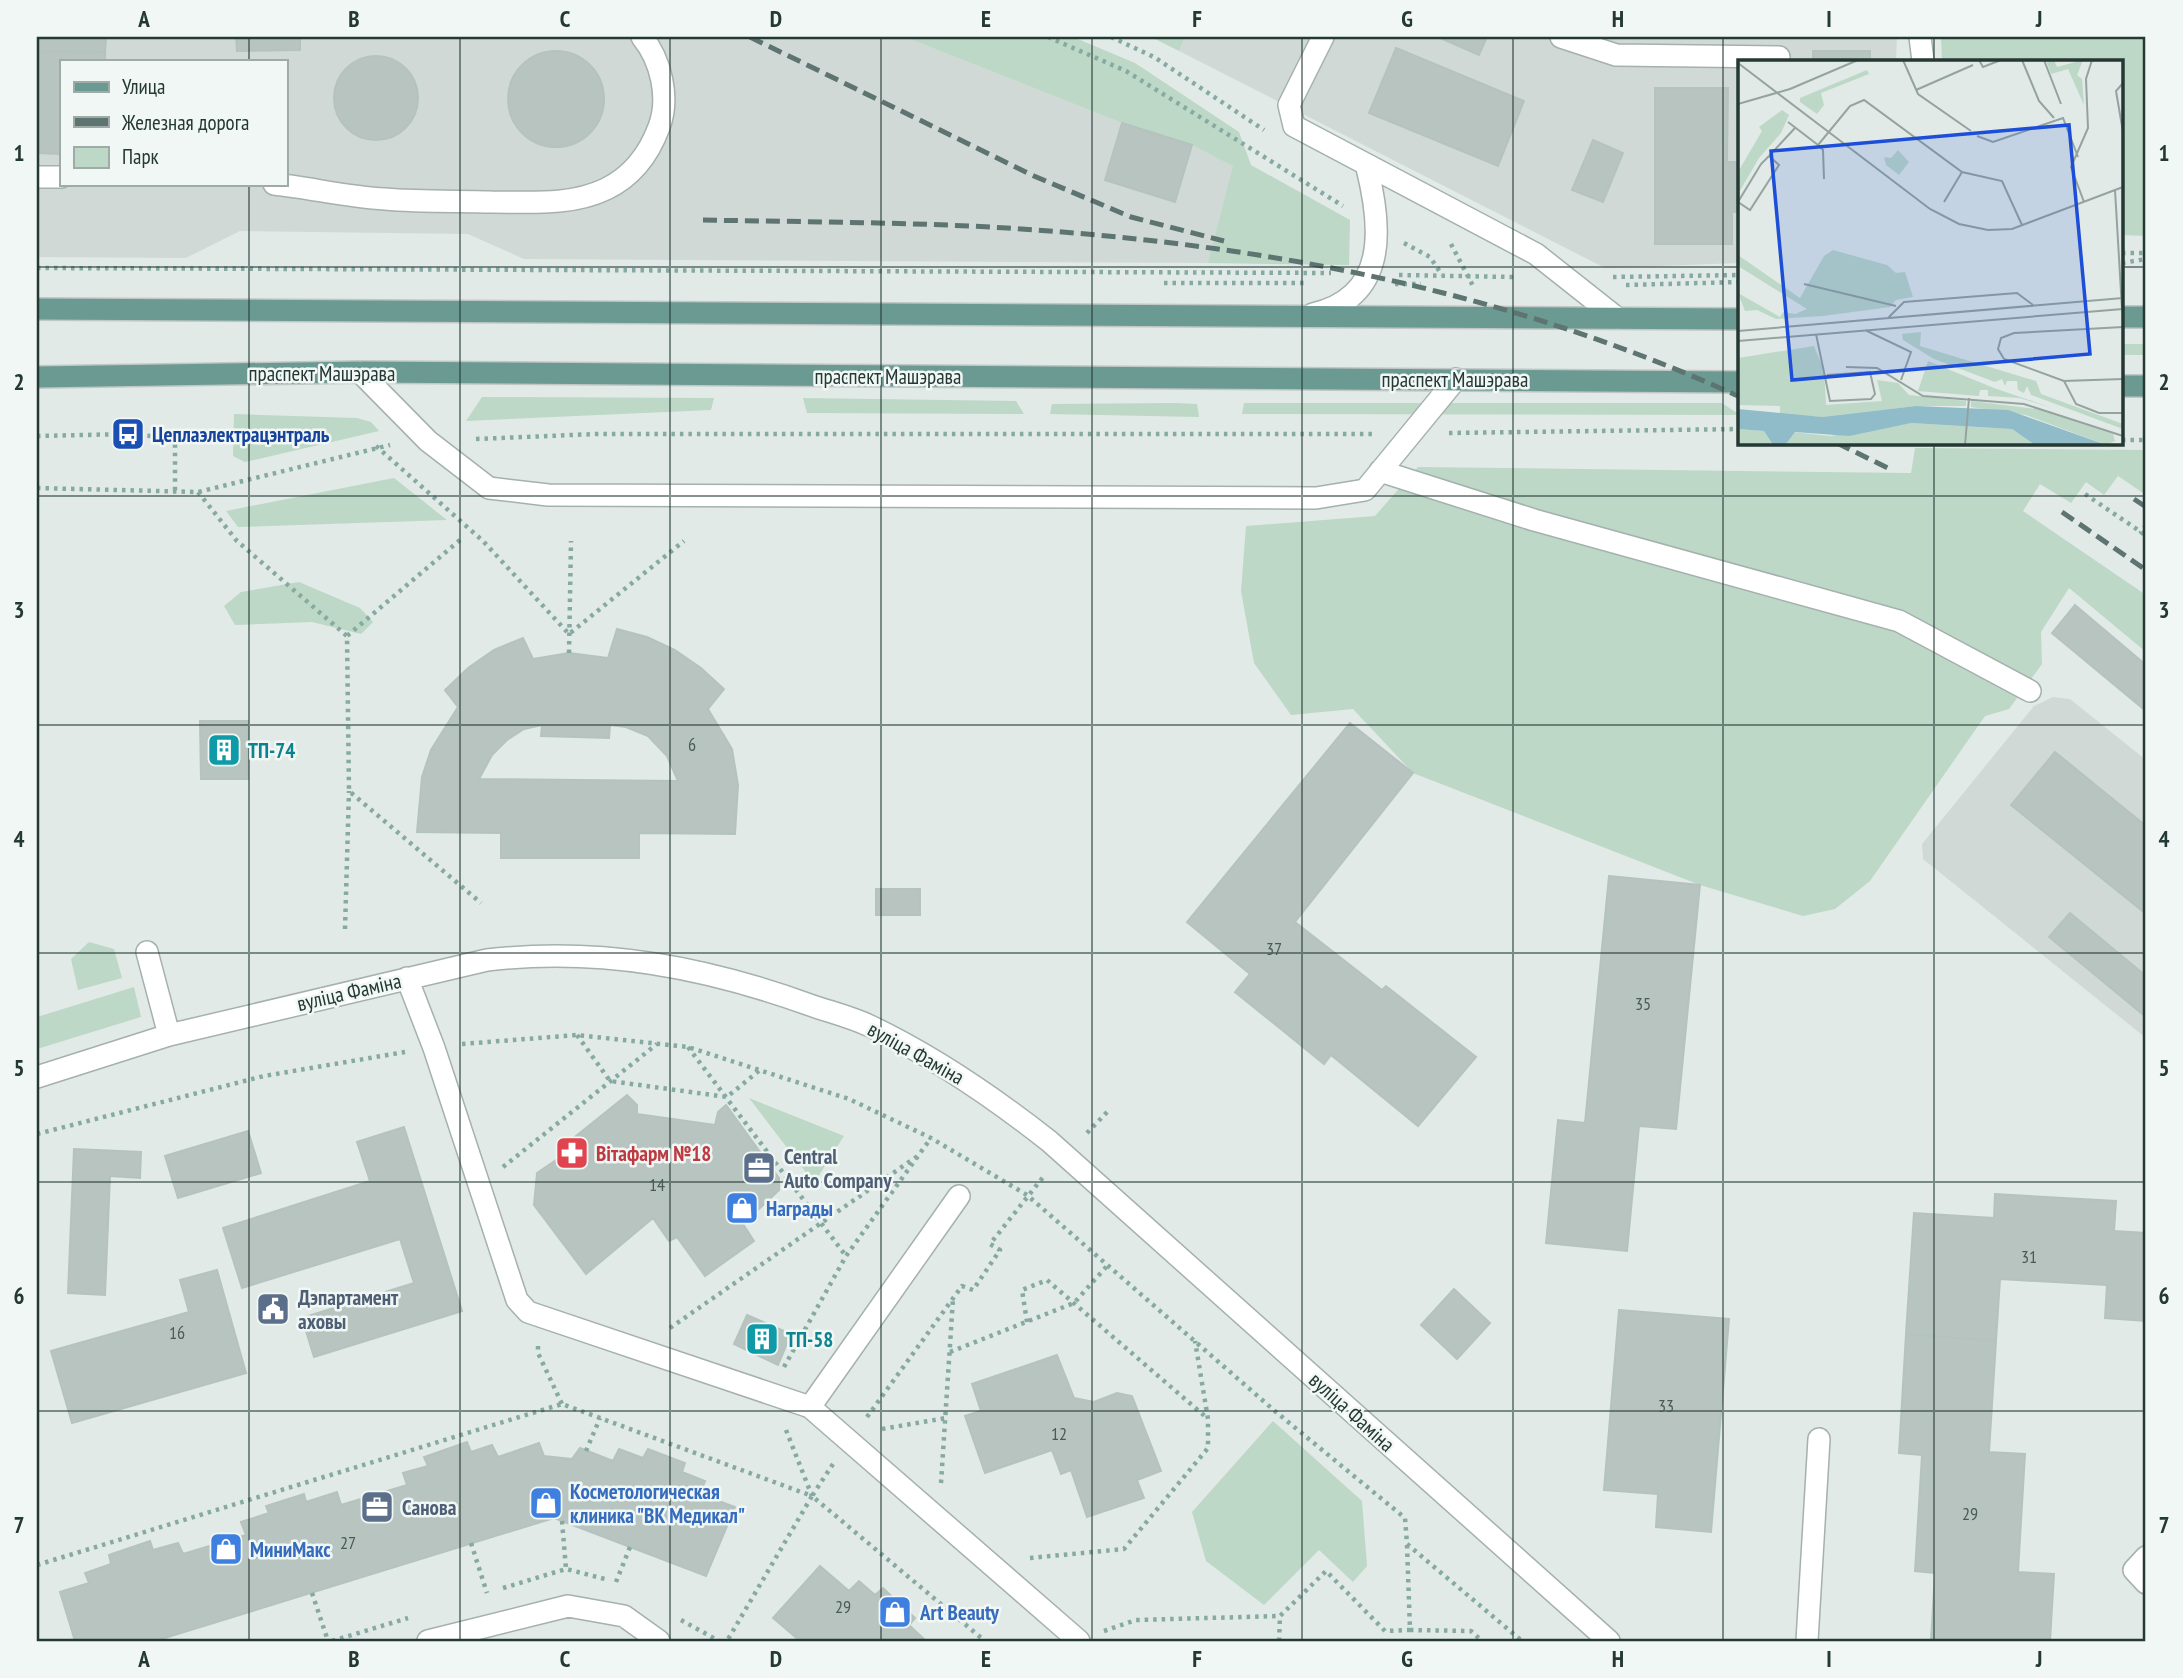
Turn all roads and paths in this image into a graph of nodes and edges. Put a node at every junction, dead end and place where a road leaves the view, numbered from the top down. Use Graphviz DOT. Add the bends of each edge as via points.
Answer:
graph roads {
  1 [pos="642,37"];
  2 [pos="1048,37"];
  3 [pos="1323,37"];
  4 [pos="1561,37"];
  5 [pos="1920,37"];
  6 [pos="1779,57"];
  7 [pos="1923,60"];
  8 [pos="1367,168"];
  9 [pos="37,177"];
  10 [pos="60,177"];
  11 [pos="287,186"];
  12 [pos="1378,228"];
  13 [pos="2124,253"];
  14 [pos="2146,253"];
  15 [pos="2146,259"];
  16 [pos="2124,263"];
  17 [pos="37,268"];
  18 [pos="1368,274"];
  19 [pos="37,309"];
  20 [pos="1309,315"];
  21 [pos="2124,317"];
  22 [pos="2146,317"];
  23 [pos="1617,318"];
  24 [pos="1738,319"];
  25 [pos="360,372"];
  26 [pos="37,377"];
  27 [pos="1456,379"];
  28 [pos="1738,382"];
  29 [pos="2124,386"];
  30 [pos="2146,386"];
  31 [pos="1738,429"];
  32 [pos="1408,434"];
  33 [pos="37,436"];
  34 [pos="2124,440"];
  35 [pos="2146,440"];
  36 [pos="428,441"];
  37 [pos="376,446"];
  38 [pos="1380,471"];
  39 [pos="37,488"];
  40 [pos="175,492"];
  41 [pos="198,492"];
  42 [pos="2085,494"];
  43 [pos="2146,525"];
  44 [pos="2140,532"];
  45 [pos="2146,536"];
  46 [pos="460,540"];
  47 [pos="571,541"];
  48 [pos="684,541"];
  49 [pos="569,634"];
  50 [pos="347,636"];
  51 [pos="569,653"];
  52 [pos="2030,691"];
  53 [pos="349,791"];
  54 [pos="481,903"];
  55 [pos="345,929"];
  56 [pos="146,952"];
  57 [pos="407,978"];
  58 [pos="169,1035"];
  59 [pos="577,1035"];
  60 [pos="463,1044"];
  61 [pos="658,1044"];
  62 [pos="688,1047"];
  63 [pos="434,1048"];
  64 [pos="467,1056"];
  65 [pos="762,1069"];
  66 [pos="37,1077"];
  67 [pos="610,1082"];
  68 [pos="727,1097"];
  69 [pos="1109,1110"];
  70 [pos="1087,1133"];
  71 [pos="37,1134"];
  72 [pos="931,1138"];
  73 [pos="923,1152"];
  74 [pos="499,1155"];
  75 [pos="503,1167"];
  76 [pos="1046,1175"];
  77 [pos="507,1181"];
  78 [pos="1027,1195"];
  79 [pos="959,1196"];
  80 [pos="824,1224"];
  81 [pos="846,1256"];
  82 [pos="1107,1266"];
  83 [pos="953,1298"];
  84 [pos="1074,1303"];
  85 [pos="1027,1322"];
  86 [pos="657,1324"];
  87 [pos="670,1328"];
  88 [pos="683,1332"];
  89 [pos="1195,1340"];
  90 [pos="950,1352"];
  91 [pos="772,1394"];
  92 [pos="810,1407"];
  93 [pos="600,1418"];
  94 [pos="946,1418"];
  95 [pos="1208,1419"];
  96 [pos="855,1434"];
  97 [pos="1819,1439"];
  98 [pos="586,1451"];
  99 [pos="941,1485"];
  100 [pos="812,1496"];
  101 [pos="562,1521"];
  102 [pos="471,1543"];
  103 [pos="1407,1544"];
  104 [pos="630,1547"];
  105 [pos="2146,1557"];
  106 [pos="1023,1558"];
  107 [pos="37,1564"];
  108 [pos="566,1569"];
  109 [pos="616,1582"];
  110 [pos="2146,1583"];
  111 [pos="312,1592"];
  112 [pos="487,1593"];
  113 [pos="1280,1616"];
  114 [pos="1410,1630"];
  115 [pos="1088,1637"];
  116 [pos="328,1641"];
  117 [pos="428,1641"];
  118 [pos="659,1641"];
  119 [pos="727,1641"];
  120 [pos="985,1641"];
  121 [pos="1279,1641"];
  122 [pos="1482,1641"];
  123 [pos="1520,1641"];
  124 [pos="1609,1641"];
  125 [pos="1807,1641"];
  1 -- 11 [label="street" via="660,71 662,121 634,171 607,189 577,200 536,202 385,199"];
  2 -- 12 [label="path" via="1126,71"];
  3 -- 8 [label="street" via="1289,105 1294,126"];
  4 -- 6 [label="street" via="1616,55"];
  5 -- 7 [label="street"];
  8 -- 12 [label="street"];
  8 -- 23 [label="street" via="1536,254"];
  9 -- 10 [label="street"];
  12 -- 18 [label="street"];
  12 -- 18 [label="path" via="1430,257 1442,276"];
  13 -- 14 [label="path"];
  15 -- 16 [label="path"];
  17 -- 18 [label="path"];
  18 -- 20 [label="street" via="1352,297 1336,309"];
  19 -- 20 [label="main road"];
  20 -- 23 [label="main road"];
  21 -- 22 [label="main road"];
  23 -- 24 [label="main road"];
  25 -- 26 [label="main road, праспект Машэрава"];
  25 -- 27 [label="main road, праспект Машэрава"];
  25 -- 36 [label="street"];
  27 -- 28 [label="main road, праспект Машэрава"];
  27 -- 32 [label="street"];
  29 -- 30 [label="main road"];
  31 -- 32 [label="path"];
  32 -- 36 [label="path" via="596,434"];
  32 -- 38 [label="street"];
  33 -- 40 [label="path" via="175,438"];
  34 -- 35 [label="path"];
  36 -- 37 [label="path"];
  36 -- 38 [label="street" via="489,488 548,495 1316,498 1365,490"];
  37 -- 41 [label="path"];
  37 -- 49 [label="path" via="483,541"];
  38 -- 52 [label="street" via="1534,520 1899,621"];
  39 -- 40 [label="path"];
  40 -- 41 [label="path"];
  41 -- 50 [label="path" via="237,541"];
  42 -- 44 [label="path"];
  43 -- 44 [label="path"];
  44 -- 45 [label="path"];
  46 -- 50 [label="path"];
  47 -- 49 [label="path"];
  48 -- 49 [label="path"];
  49 -- 51 [label="path"];
  50 -- 53 [label="path"];
  53 -- 54 [label="path"];
  53 -- 55 [label="path"];
  56 -- 58 [label="street"];
  57 -- 58 [label="street, вуліца Фаміна"];
  57 -- 63 [label="street"];
  57 -- 124 [label="street, вуліца Фаміна" via="487,960 573,954 661,963 773,992 869,1026 994,1098 1057,1148"];
  58 -- 66 [label="street, вуліца Фаміна"];
  59 -- 60 [label="path"];
  59 -- 61 [label="path"];
  59 -- 67 [label="path"];
  60 -- 63 [label="path"];
  60 -- 64 [label="path"];
  61 -- 62 [label="path"];
  61 -- 67 [label="path"];
  62 -- 65 [label="path"];
  62 -- 68 [label="path"];
  63 -- 71 [label="path" via="264,1076"];
  63 -- 91 [label="street" via="517,1300 528,1312"];
  65 -- 68 [label="path"];
  65 -- 72 [label="path" via="849,1098"];
  67 -- 68 [label="path"];
  67 -- 75 [label="path"];
  68 -- 80 [label="path"];
  69 -- 70 [label="path"];
  72 -- 73 [label="path"];
  72 -- 78 [label="path"];
  73 -- 80 [label="path"];
  73 -- 81 [label="path"];
  74 -- 75 [label="path"];
  75 -- 77 [label="path"];
  76 -- 78 [label="path"];
  78 -- 82 [label="path"];
  78 -- 83 [label="path" via="990,1244 1000,1250 973,1290 962,1286"];
  79 -- 92 [label="street"];
  80 -- 81 [label="path"];
  80 -- 87 [label="path"];
  81 -- 91 [label="path"];
  82 -- 84 [label="path"];
  82 -- 89 [label="path"];
  83 -- 90 [label="path"];
  83 -- 96 [label="path"];
  84 -- 85 [label="path"];
  84 -- 85 [label="path" via="1047,1280 1022,1290"];
  84 -- 95 [label="path"];
  85 -- 90 [label="path"];
  86 -- 87 [label="path"];
  87 -- 88 [label="path"];
  89 -- 95 [label="path"];
  89 -- 103 [label="path" via="1405,1518"];
  90 -- 94 [label="path"];
  91 -- 92 [label="street"];
  91 -- 100 [label="path"];
  92 -- 96 [label="street"];
  93 -- 98 [label="path"];
  93 -- 100 [label="path"];
  93 -- 107 [label="path" via="562,1404"];
  94 -- 96 [label="path"];
  94 -- 99 [label="path"];
  95 -- 106 [label="path" via="1208,1448 1124,1549"];
  96 -- 100 [label="path"];
  96 -- 115 [label="street"];
  97 -- 125 [label="street"];
  100 -- 119 [label="path"];
  100 -- 120 [label="path"];
  101 -- 108 [label="path"];
  102 -- 112 [label="path"];
  103 -- 114 [label="path"];
  103 -- 123 [label="path"];
  104 -- 109 [label="path"];
  105 -- 110 [label="street" via="2134,1570"];
  111 -- 116 [label="path"];
  113 -- 114 [label="path" via="1326,1571 1385,1631"];
  113 -- 115 [label="path" via="1136,1620"];
  113 -- 121 [label="path"];
  114 -- 122 [label="path" via="1471,1630"];
  117 -- 118 [label="street" via="568,1606 624,1616"];
}
